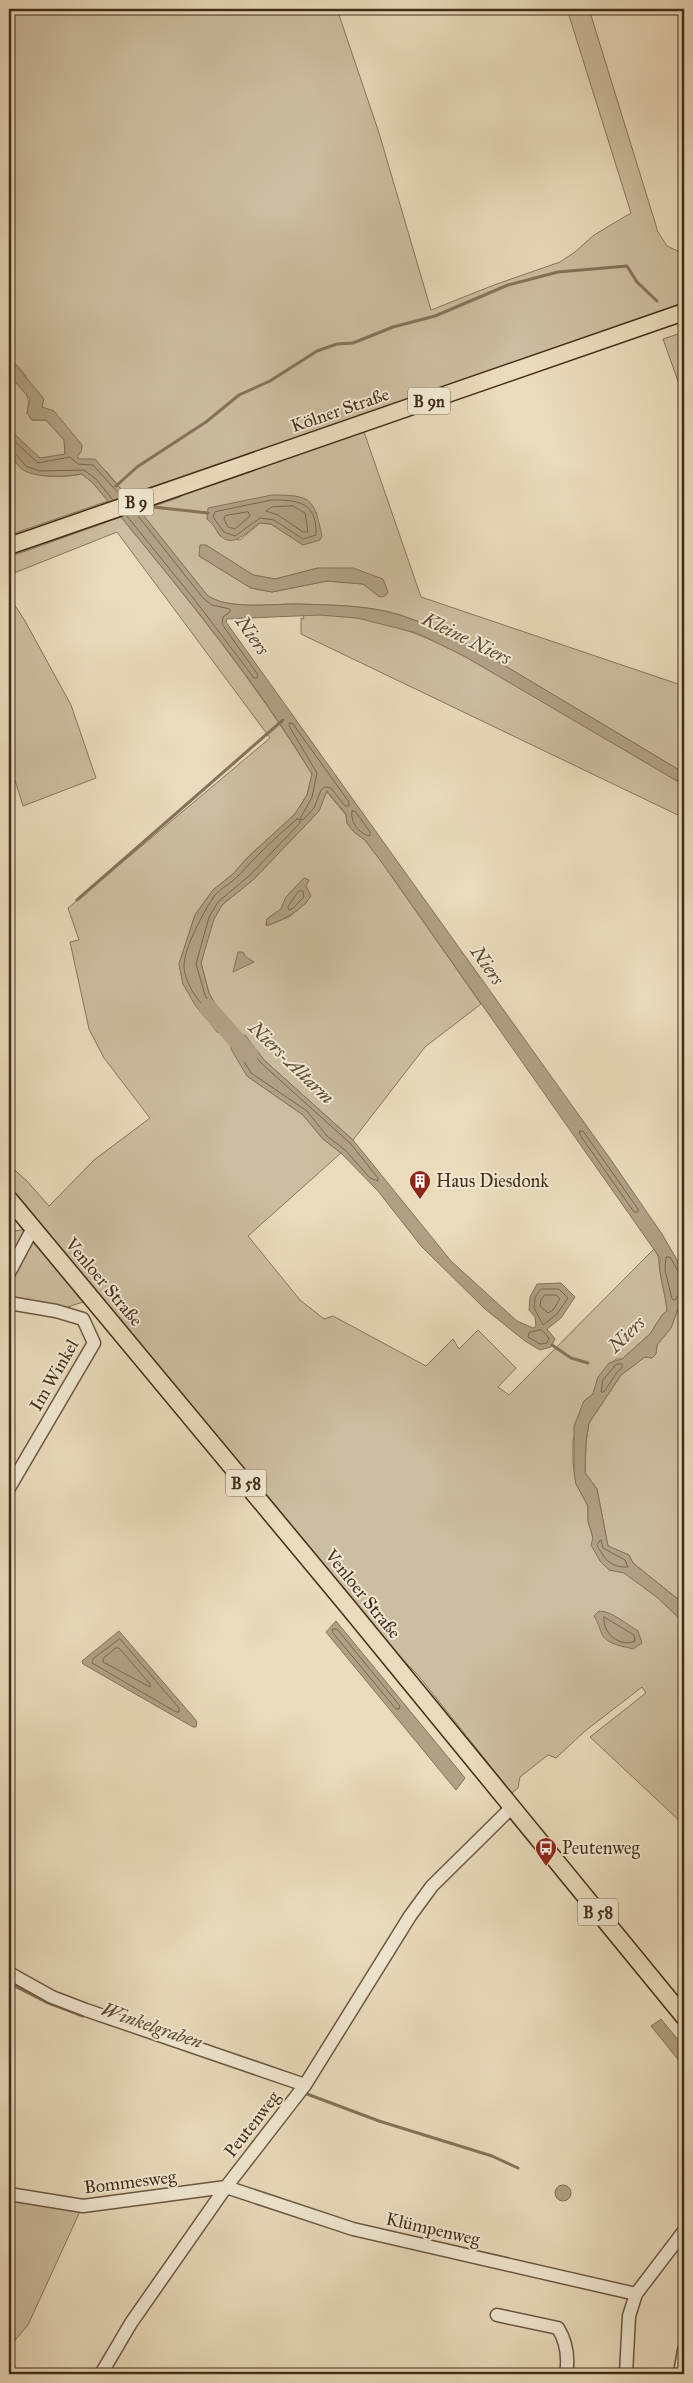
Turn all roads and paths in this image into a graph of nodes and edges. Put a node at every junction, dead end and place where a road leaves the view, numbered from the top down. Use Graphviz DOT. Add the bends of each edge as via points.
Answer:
graph roads {
  1 [pos="684,312"];
  2 [pos="173,489"];
  3 [pos="9,546"];
  4 [pos="9,1199"];
  5 [pos="33,1228"];
  6 [pos="9,1273"];
  7 [pos="9,1303"];
  8 [pos="9,1488"];
  9 [pos="511,1808"];
  10 [pos="9,1974"];
  11 [pos="684,2017"];
  12 [pos="305,2085"];
  13 [pos="226,2187"];
  14 [pos="9,2194"];
  15 [pos="684,2231"];
  16 [pos="636,2294"];
  17 [pos="497,2315"];
  18 [pos="684,2350"];
  19 [pos="101,2374"];
  20 [pos="566,2374"];
  21 [pos="626,2374"];
  22 [pos="680,2374"];
  1 -- 2 [label="main road, Kölner Straße / B 9n"];
  2 -- 3 [label="main road, Kölner Straße / B 9"];
  4 -- 5 [label="main road, Venloer Straße / B 58"];
  5 -- 6 [label="street"];
  5 -- 9 [label="main road, Venloer Straße / B 58"];
  7 -- 8 [label="street, Im Winkel" via="83,1319 94,1343"];
  9 -- 11 [label="main road, Venloer Straße / B 58"];
  9 -- 12 [label="street, Peutenweg" via="432,1886"];
  10 -- 12 [label="street" via="52,1997 86,2010"];
  12 -- 13 [label="street, Peutenweg"];
  13 -- 14 [label="street, Bommesweg" via="83,2206"];
  13 -- 16 [label="street, Klümpenweg" via="353,2229"];
  13 -- 19 [label="street, Peutenweg" via="131,2323"];
  15 -- 16 [label="street"];
  16 -- 21 [label="street" via="629,2316"];
  17 -- 20 [label="street" via="558,2328 566,2342"];
  18 -- 22 [label="street"];
}
